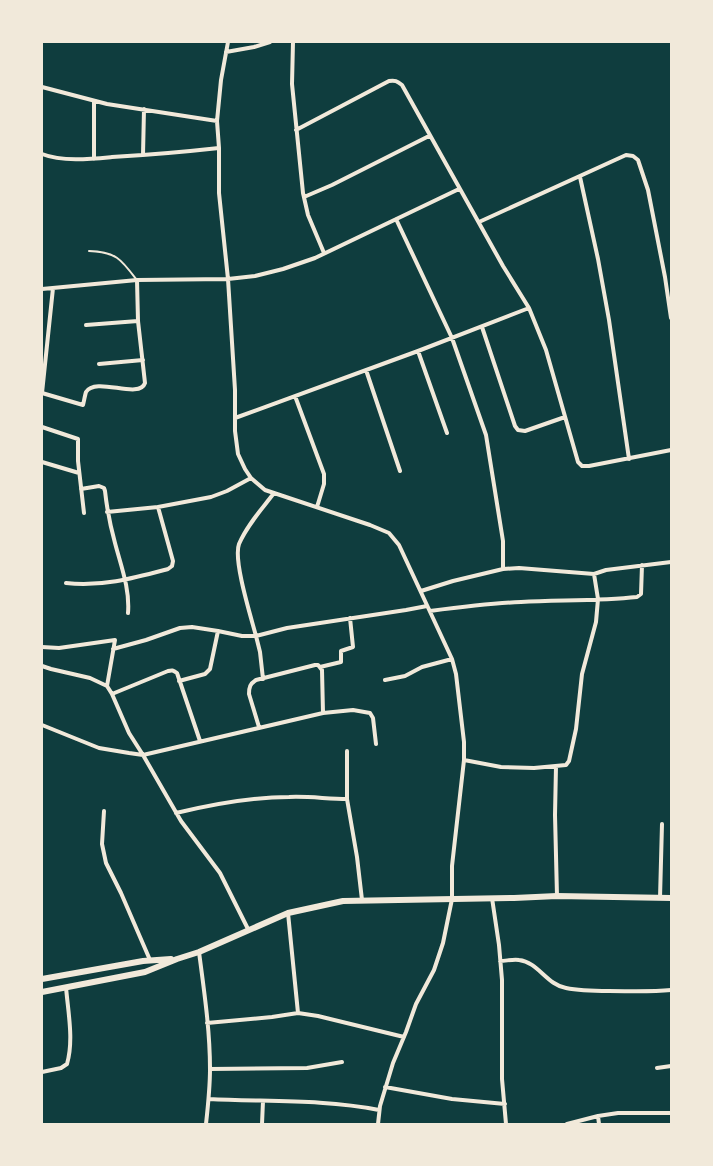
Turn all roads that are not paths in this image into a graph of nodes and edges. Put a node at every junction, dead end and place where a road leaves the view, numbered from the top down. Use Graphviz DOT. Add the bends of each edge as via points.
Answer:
graph roads {
  1 [pos="228,42"];
  2 [pos="270,42"];
  3 [pos="293,42"];
  4 [pos="226,52"];
  5 [pos="42,87"];
  6 [pos="94,101"];
  7 [pos="144,109"];
  8 [pos="217,121"];
  9 [pos="296,130"];
  10 [pos="429,136"];
  11 [pos="219,148"];
  12 [pos="42,154"];
  13 [pos="143,155"];
  14 [pos="94,158"];
  15 [pos="580,176"];
  16 [pos="459,189"];
  17 [pos="304,197"];
  18 [pos="396,219"];
  19 [pos="479,222"];
  20 [pos="89,251"];
  21 [pos="324,253"];
  22 [pos="228,279"];
  23 [pos="137,280"];
  24 [pos="52,288"];
  25 [pos="42,289"];
  26 [pos="529,308"];
  27 [pos="671,318"];
  28 [pos="138,321"];
  29 [pos="86,325"];
  30 [pos="482,326"];
  31 [pos="452,338"];
  32 [pos="418,351"];
  33 [pos="142,360"];
  34 [pos="99,364"];
  35 [pos="366,370"];
  36 [pos="42,393"];
  37 [pos="295,396"];
  38 [pos="565,417"];
  39 [pos="235,418"];
  40 [pos="42,427"];
  41 [pos="447,433"];
  42 [pos="671,450"];
  43 [pos="629,459"];
  44 [pos="42,462"];
  45 [pos="400,471"];
  46 [pos="79,473"];
  47 [pos="252,478"];
  48 [pos="81,489"];
  49 [pos="274,493"];
  50 [pos="158,507"];
  51 [pos="317,507"];
  52 [pos="107,512"];
  53 [pos="84,513"];
  54 [pos="671,562"];
  55 [pos="642,566"];
  56 [pos="503,569"];
  57 [pos="594,574"];
  58 [pos="126,580"];
  59 [pos="66,583"];
  60 [pos="421,591"];
  61 [pos="598,599"];
  62 [pos="427,606"];
  63 [pos="430,611"];
  64 [pos="128,613"];
  65 [pos="350,618"];
  66 [pos="218,631"];
  67 [pos="256,636"];
  68 [pos="42,648"];
  69 [pos="113,649"];
  70 [pos="452,659"];
  71 [pos="42,666"];
  72 [pos="320,666"];
  73 [pos="262,679"];
  74 [pos="385,680"];
  75 [pos="179,682"];
  76 [pos="107,686"];
  77 [pos="112,694"];
  78 [pos="323,713"];
  79 [pos="42,725"];
  80 [pos="259,727"];
  81 [pos="200,741"];
  82 [pos="376,744"];
  83 [pos="347,751"];
  84 [pos="143,755"];
  85 [pos="464,760"];
  86 [pos="556,766"];
  87 [pos="347,799"];
  88 [pos="104,811"];
  89 [pos="176,813"];
  90 [pos="662,824"];
  91 [pos="557,896"];
  92 [pos="492,898"];
  93 [pos="660,898"];
  94 [pos="671,898"];
  95 [pos="452,899"];
  96 [pos="362,900"];
  97 [pos="288,913"];
  98 [pos="248,930"];
  99 [pos="199,952"];
  100 [pos="177,958"];
  101 [pos="150,960"];
  102 [pos="500,961"];
  103 [pos="42,979"];
  104 [pos="66,988"];
  105 [pos="671,990"];
  106 [pos="42,992"];
  107 [pos="298,1013"];
  108 [pos="207,1023"];
  109 [pos="404,1037"];
  110 [pos="342,1062"];
  111 [pos="671,1066"];
  112 [pos="657,1068"];
  113 [pos="210,1069"];
  114 [pos="42,1072"];
  115 [pos="385,1087"];
  116 [pos="209,1099"];
  117 [pos="263,1101"];
  118 [pos="505,1104"];
  119 [pos="380,1108"];
  120 [pos="671,1113"];
  121 [pos="598,1116"];
  122 [pos="206,1124"];
  123 [pos="262,1124"];
  124 [pos="378,1124"];
  125 [pos="506,1124"];
  126 [pos="567,1124"];
  127 [pos="599,1124"];
  1 -- 4 [label="street"];
  2 -- 4 [label="street"];
  3 -- 9 [label="street" via="292,84"];
  4 -- 8 [label="street"];
  5 -- 6 [label="street"];
  6 -- 7 [label="street"];
  6 -- 14 [label="street"];
  7 -- 8 [label="street"];
  7 -- 13 [label="street"];
  8 -- 11 [label="street"];
  9 -- 10 [label="street" via="394,80 402,85"];
  9 -- 17 [label="street"];
  10 -- 16 [label="street"];
  10 -- 17 [label="street"];
  11 -- 13 [label="street"];
  11 -- 22 [label="street" via="219,193"];
  12 -- 14 [label="street" via="49,157"];
  13 -- 14 [label="street"];
  15 -- 19 [label="street"];
  15 -- 27 [label="street" via="626,155 638,160 648,190"];
  15 -- 43 [label="street" via="604,290"];
  16 -- 18 [label="street"];
  16 -- 19 [label="street"];
  17 -- 21 [label="street" via="308,215"];
  18 -- 21 [label="street"];
  18 -- 31 [label="street"];
  19 -- 26 [label="street"];
  20 -- 23 [label="lane" via="114,256 123,262"];
  21 -- 22 [label="street" via="283,269"];
  22 -- 23 [label="street"];
  22 -- 39 [label="street"];
  23 -- 24 [label="street"];
  23 -- 28 [label="street"];
  24 -- 25 [label="street"];
  24 -- 36 [label="street"];
  26 -- 30 [label="street"];
  26 -- 38 [label="street" via="546,350"];
  28 -- 29 [label="street"];
  28 -- 33 [label="street"];
  30 -- 31 [label="street"];
  30 -- 38 [label="street" via="518,430 525,431"];
  31 -- 32 [label="street"];
  31 -- 56 [label="street" via="486,435 503,541"];
  32 -- 35 [label="street"];
  32 -- 41 [label="street"];
  33 -- 34 [label="street"];
  33 -- 36 [label="street" via="145,383 140,389 92,387 86,392 84,405"];
  35 -- 37 [label="street"];
  35 -- 45 [label="street"];
  37 -- 39 [label="street"];
  37 -- 51 [label="street" via="324,474 324,484"];
  38 -- 43 [label="street" via="574,452 582,466"];
  39 -- 47 [label="street" via="238,454"];
  40 -- 46 [label="street" via="78,439"];
  42 -- 43 [label="street"];
  44 -- 46 [label="street"];
  46 -- 48 [label="street"];
  47 -- 49 [label="street" via="265,490"];
  47 -- 50 [label="street" via="211,497"];
  48 -- 52 [label="street" via="99,486 104,488"];
  48 -- 53 [label="street"];
  49 -- 51 [label="street"];
  49 -- 67 [label="street" via="246,530 237,556"];
  50 -- 52 [label="street"];
  50 -- 58 [label="street" via="172,566"];
  51 -- 60 [label="street" via="389,533 399,545"];
  52 -- 58 [label="street"];
  54 -- 55 [label="street"];
  55 -- 57 [label="street"];
  55 -- 61 [label="street" via="641,594 637,597"];
  56 -- 57 [label="street"];
  56 -- 60 [label="street"];
  57 -- 61 [label="street"];
  58 -- 59 [label="street" via="105,584"];
  58 -- 64 [label="street"];
  60 -- 62 [label="street"];
  61 -- 63 [label="street" via="490,603"];
  61 -- 86 [label="street" via="596,622 582,674 570,761 566,765"];
  62 -- 63 [label="street"];
  62 -- 65 [label="street"];
  63 -- 70 [label="street"];
  65 -- 67 [label="street" via="287,628"];
  65 -- 72 [label="street" via="353,647 341,651 342,662"];
  66 -- 67 [label="street"];
  66 -- 69 [label="street" via="180,628"];
  66 -- 75 [label="street" via="210,669 205,674"];
  67 -- 73 [label="street"];
  68 -- 69 [label="street" via="115,640"];
  69 -- 76 [label="street"];
  70 -- 74 [label="street" via="422,667 405,676"];
  70 -- 85 [label="street" via="456,674"];
  71 -- 76 [label="street" via="90,678"];
  72 -- 73 [label="street" via="315,665"];
  72 -- 78 [label="street"];
  73 -- 80 [label="street" via="256,680 249,688"];
  75 -- 77 [label="street" via="177,673 172,670"];
  75 -- 81 [label="street"];
  76 -- 77 [label="street"];
  77 -- 84 [label="street" via="129,733"];
  78 -- 80 [label="street"];
  78 -- 82 [label="street" via="353,710 370,713"];
  79 -- 84 [label="street" via="99,748"];
  80 -- 81 [label="street"];
  81 -- 84 [label="street"];
  83 -- 87 [label="street"];
  84 -- 89 [label="street"];
  85 -- 86 [label="street" via="501,767"];
  85 -- 95 [label="street" via="452,866"];
  86 -- 91 [label="street"];
  87 -- 89 [label="street" via="290,796 260,798 226,802"];
  87 -- 96 [label="street"];
  88 -- 101 [label="street" via="102,844 106,863"];
  89 -- 98 [label="street" via="220,873"];
  90 -- 93 [label="street"];
  91 -- 92 [label="main road"];
  91 -- 93 [label="main road"];
  92 -- 95 [label="main road"];
  92 -- 102 [label="street"];
  93 -- 94 [label="main road"];
  95 -- 96 [label="main road"];
  95 -- 109 [label="street" via="443,943 434,970 416,1004"];
  96 -- 97 [label="main road" via="343,901"];
  97 -- 98 [label="main road"];
  97 -- 107 [label="street"];
  98 -- 99 [label="main road"];
  99 -- 100 [label="main road"];
  99 -- 108 [label="street"];
  100 -- 101 [label="main road"];
  100 -- 104 [label="main road" via="145,972"];
  101 -- 103 [label="main road"];
  102 -- 105 [label="street" via="519,960 532,965 556,985 565,988 593,991"];
  102 -- 118 [label="street" via="502,1079"];
  104 -- 106 [label="main road"];
  104 -- 114 [label="street" via="70,1054 67,1064 61,1068"];
  107 -- 108 [label="street"];
  107 -- 109 [label="street"];
  108 -- 113 [label="street"];
  109 -- 115 [label="street"];
  110 -- 113 [label="street" via="308,1068"];
  111 -- 112 [label="street"];
  113 -- 116 [label="street"];
  115 -- 118 [label="street" via="452,1099"];
  115 -- 119 [label="street"];
  116 -- 117 [label="street"];
  116 -- 122 [label="street"];
  117 -- 119 [label="street"];
  117 -- 123 [label="street"];
  118 -- 125 [label="street"];
  119 -- 124 [label="street"];
  120 -- 121 [label="street" via="618,1113"];
  121 -- 126 [label="street"];
  121 -- 127 [label="street"];
}
